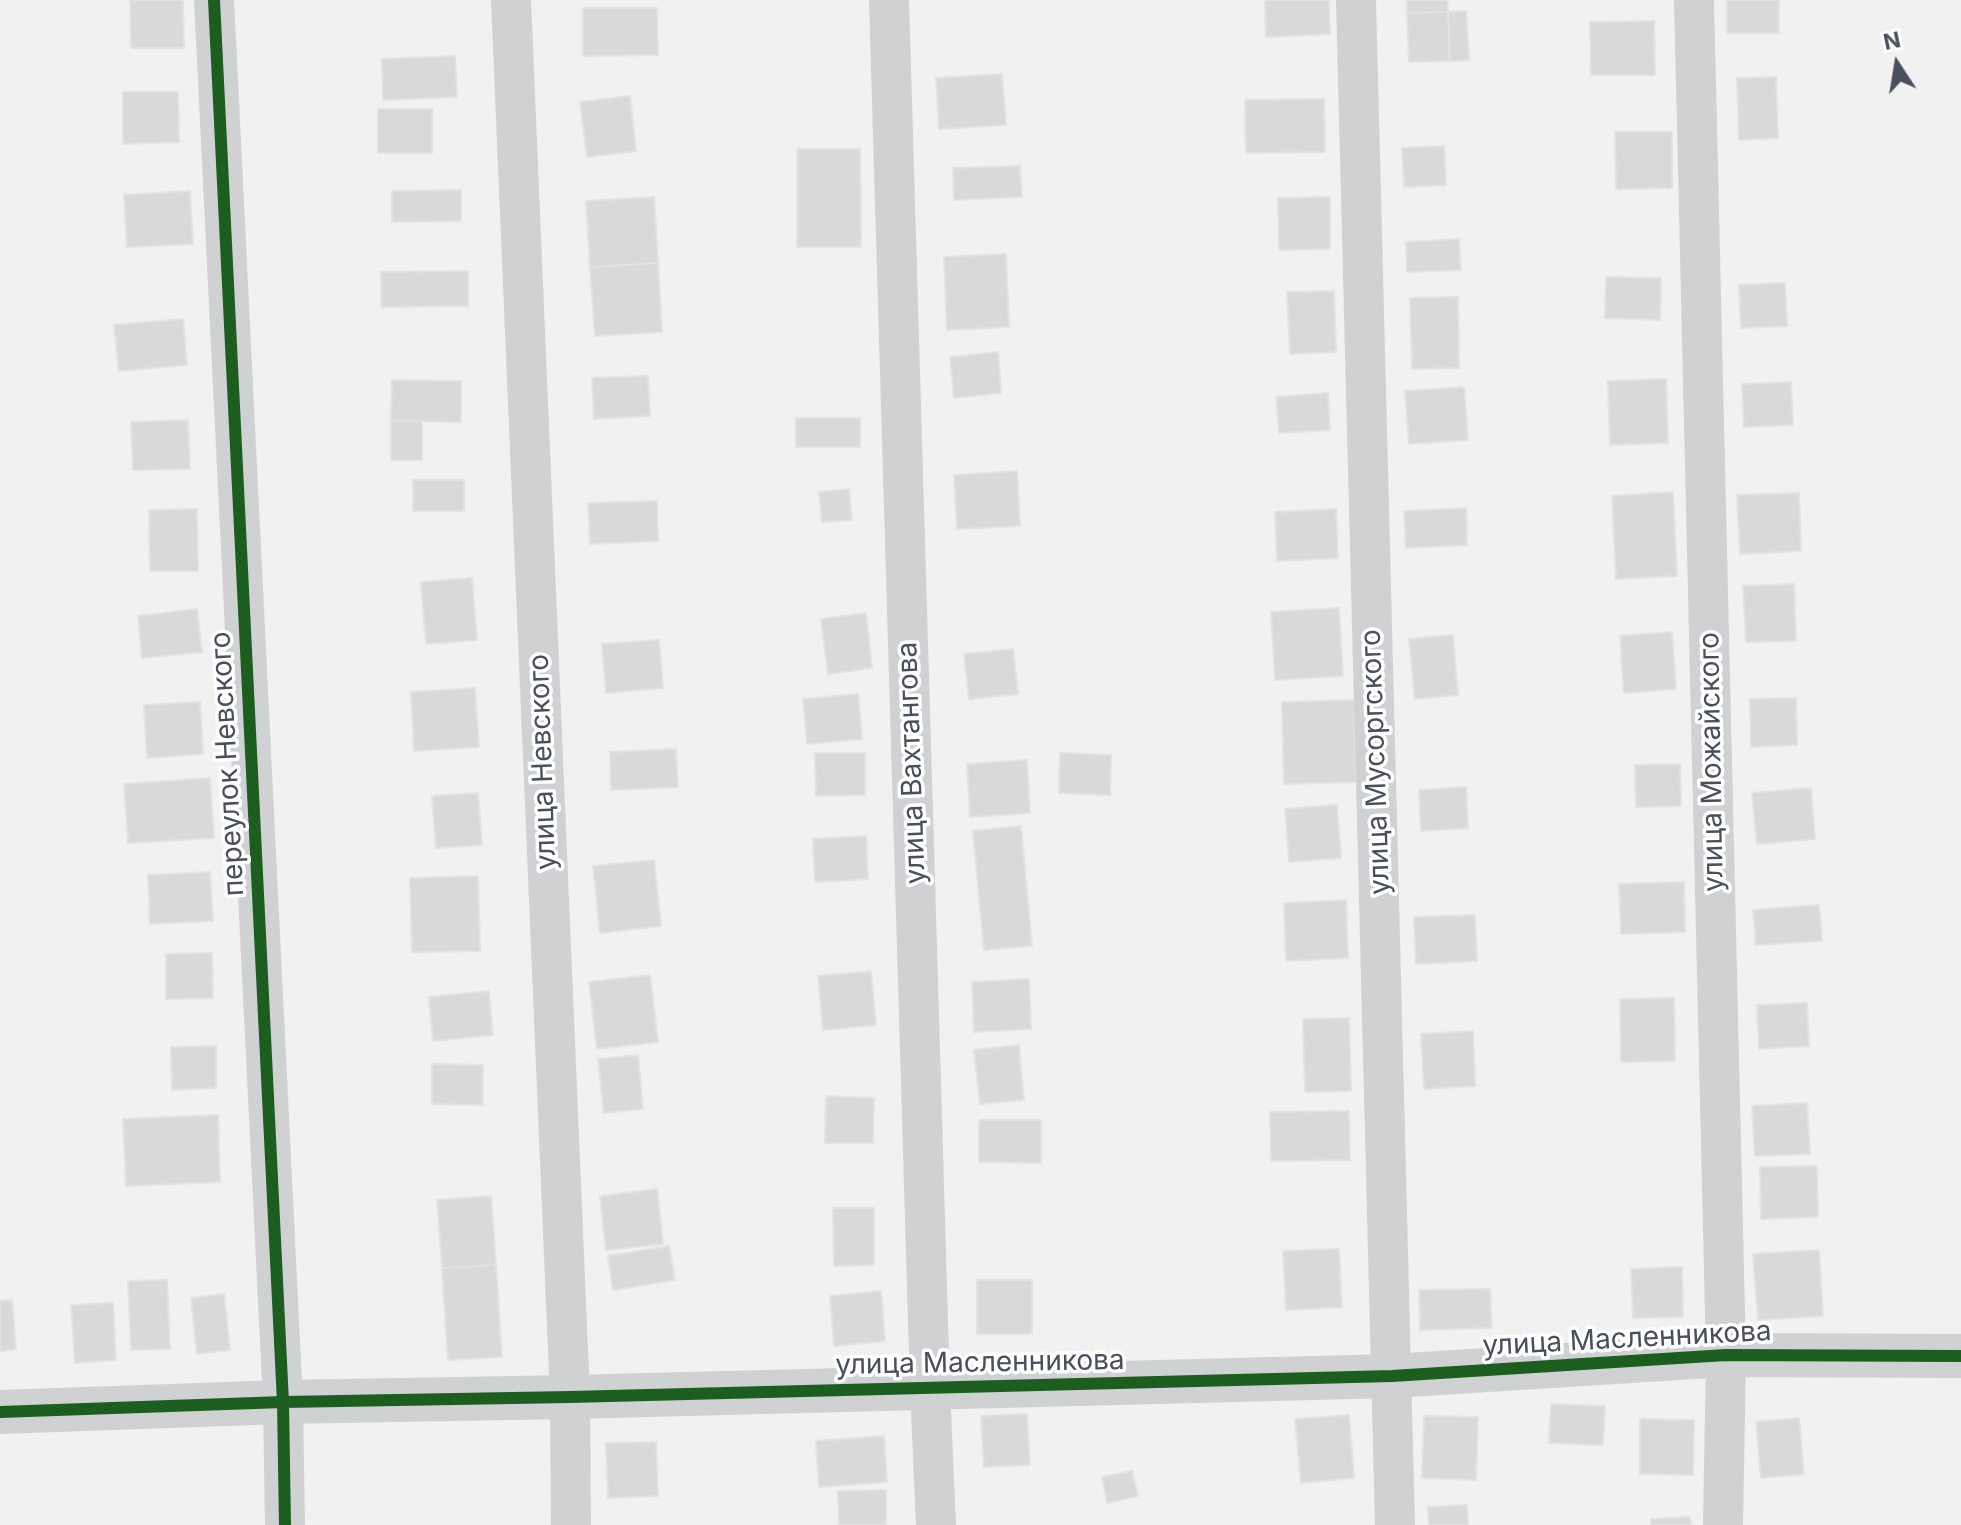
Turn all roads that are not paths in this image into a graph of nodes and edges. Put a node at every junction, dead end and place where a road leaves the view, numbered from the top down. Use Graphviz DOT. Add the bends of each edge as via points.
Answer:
graph roads {
  1 [pos="214,0"];
  2 [pos="511,0"];
  3 [pos="889,0"];
  4 [pos="1356,0"];
  5 [pos="1694,0"];
  6 [pos="1726,1355"];
  7 [pos="1961,1356"];
  8 [pos="1392,1376"];
  9 [pos="930,1388"];
  10 [pos="570,1397"];
  11 [pos="283,1402"];
  12 [pos="0,1412"];
  13 [pos="285,1525"];
  14 [pos="571,1525"];
  15 [pos="936,1525"];
  16 [pos="1395,1525"];
  17 [pos="1723,1525"];
  1 -- 11 [label="street, переулок Невского"];
  2 -- 10 [label="street, улица Невского"];
  3 -- 9 [label="street, улица Вахтангова"];
  4 -- 8 [label="street, улица Мусоргского"];
  5 -- 6 [label="street, улица Можайского"];
  6 -- 7 [label="street, улица Масленникова"];
  6 -- 8 [label="street, улица Масленникова"];
  6 -- 17 [label="street, улица Можайского"];
  8 -- 9 [label="street, улица Масленникова"];
  8 -- 16 [label="street, улица Мусоргского"];
  9 -- 10 [label="street, улица Масленникова"];
  9 -- 15 [label="street, улица Вахтангова"];
  10 -- 11 [label="street, улица Масленникова"];
  10 -- 14 [label="street, улица Невского"];
  11 -- 12 [label="street, улица Масленникова"];
  11 -- 13 [label="street, переулок Невского"];
}
